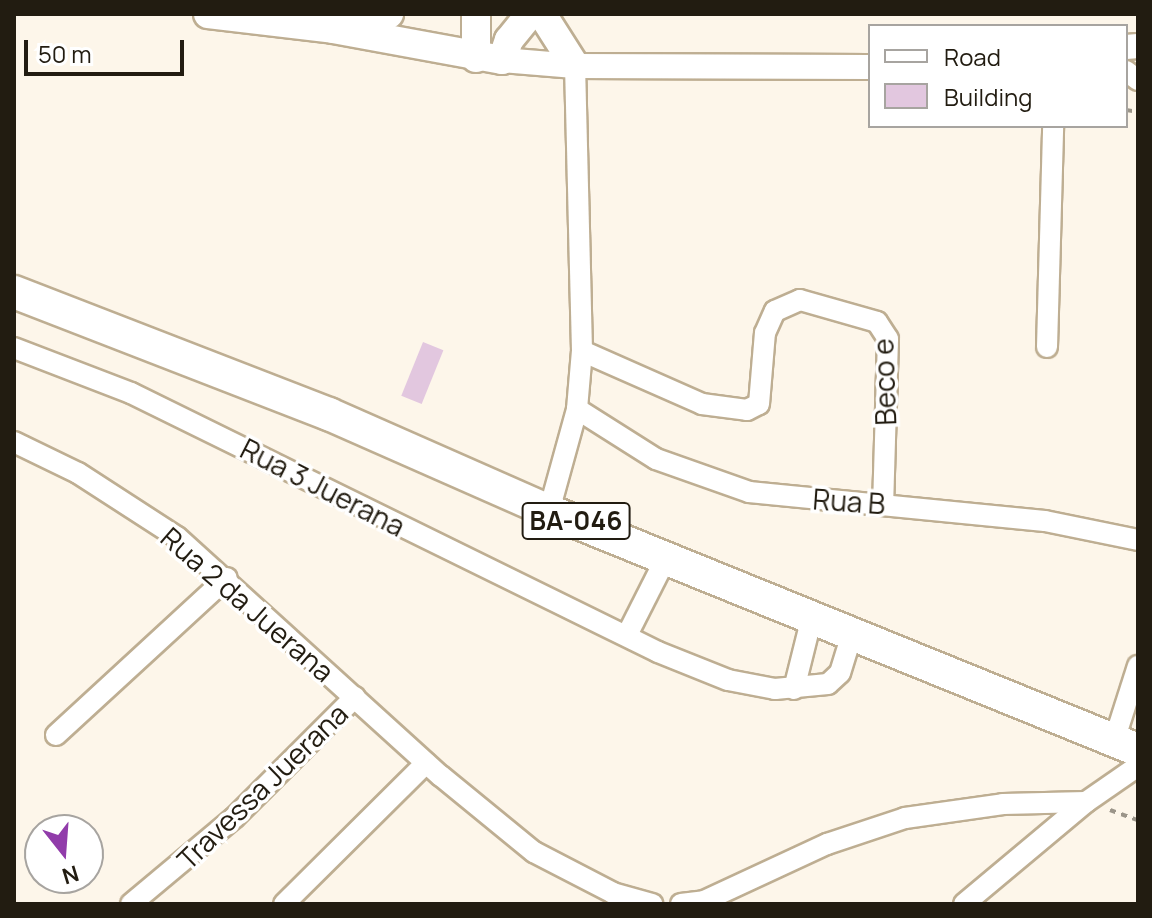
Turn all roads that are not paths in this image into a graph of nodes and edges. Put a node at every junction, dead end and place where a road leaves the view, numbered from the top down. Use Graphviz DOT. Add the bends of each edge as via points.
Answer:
graph roads {
  1 [pos="208,14"];
  2 [pos="389,14"];
  3 [pos="476,14"];
  4 [pos="530,14"];
  5 [pos="542,14"];
  6 [pos="333,29"];
  7 [pos="489,59"];
  8 [pos="575,66"];
  9 [pos="868,67"];
  10 [pos="1053,128"];
  11 [pos="14,292"];
  12 [pos="1047,347"];
  13 [pos="14,348"];
  14 [pos="582,351"];
  15 [pos="577,409"];
  16 [pos="14,442"];
  17 [pos="883,504"];
  18 [pos="549,511"];
  19 [pos="1138,540"];
  20 [pos="667,556"];
  21 [pos="227,578"];
  22 [pos="812,617"];
  23 [pos="628,633"];
  24 [pos="852,634"];
  25 [pos="1138,666"];
  26 [pos="794,689"];
  27 [pos="355,697"];
  28 [pos="1132,703"];
  29 [pos="56,735"];
  30 [pos="1126,745"];
  31 [pos="426,763"];
  32 [pos="1138,766"];
  33 [pos="1086,802"];
  34 [pos="131,904"];
  35 [pos="284,904"];
  36 [pos="652,904"];
  37 [pos="681,904"];
  38 [pos="964,904"];
  1 -- 6 [label="main road"];
  2 -- 6 [label="main road"];
  3 -- 7 [label="main road"];
  4 -- 7 [label="main road"];
  5 -- 8 [label="main road"];
  6 -- 7 [label="main road"];
  7 -- 8 [label="street"];
  8 -- 9 [label="street"];
  8 -- 14 [label="street"];
  10 -- 12 [label="street"];
  11 -- 18 [label="main road, BA-046 / BA-046" via="329,414"];
  13 -- 23 [label="street, Rua 3 Juerana" via="131,393"];
  14 -- 15 [label="street"];
  14 -- 17 [label="street, Beco e" via="702,404 747,410 759,404 765,333 775,311 800,300 877,322 888,339"];
  15 -- 17 [label="street, Rua B" via="656,459 725,485 777,496"];
  15 -- 18 [label="street"];
  16 -- 21 [label="street, Rua 2 da Juerana" via="78,473 177,537"];
  17 -- 19 [label="street, Rua B" via="1058,523"];
  18 -- 20 [label="main road, BA-046 / BA-046"];
  20 -- 22 [label="main road, BA-046 / BA-046"];
  20 -- 23 [label="street"];
  21 -- 27 [label="street, Rua 2 da Juerana"];
  21 -- 29 [label="street"];
  22 -- 24 [label="main road, BA-046 / BA-046"];
  22 -- 26 [label="street"];
  23 -- 26 [label="street, Rua 3 Juerana" via="658,652 728,680"];
  24 -- 26 [label="street, Rua 3 Juerana" via="840,673 828,684"];
  24 -- 30 [label="main road, BA-046 / BA-046"];
  25 -- 28 [label="street"];
  27 -- 31 [label="street, Rua 2 da Juerana"];
  27 -- 34 [label="street, Travessa Juerana" via="234,818"];
  28 -- 30 [label="street"];
  31 -- 35 [label="street"];
  31 -- 36 [label="street, Rua 2 da Juerana" via="534,852 613,893"];
  32 -- 33 [label="street"];
  33 -- 37 [label="street" via="1003,804 905,818 827,844 704,901"];
  33 -- 38 [label="street"];
}
